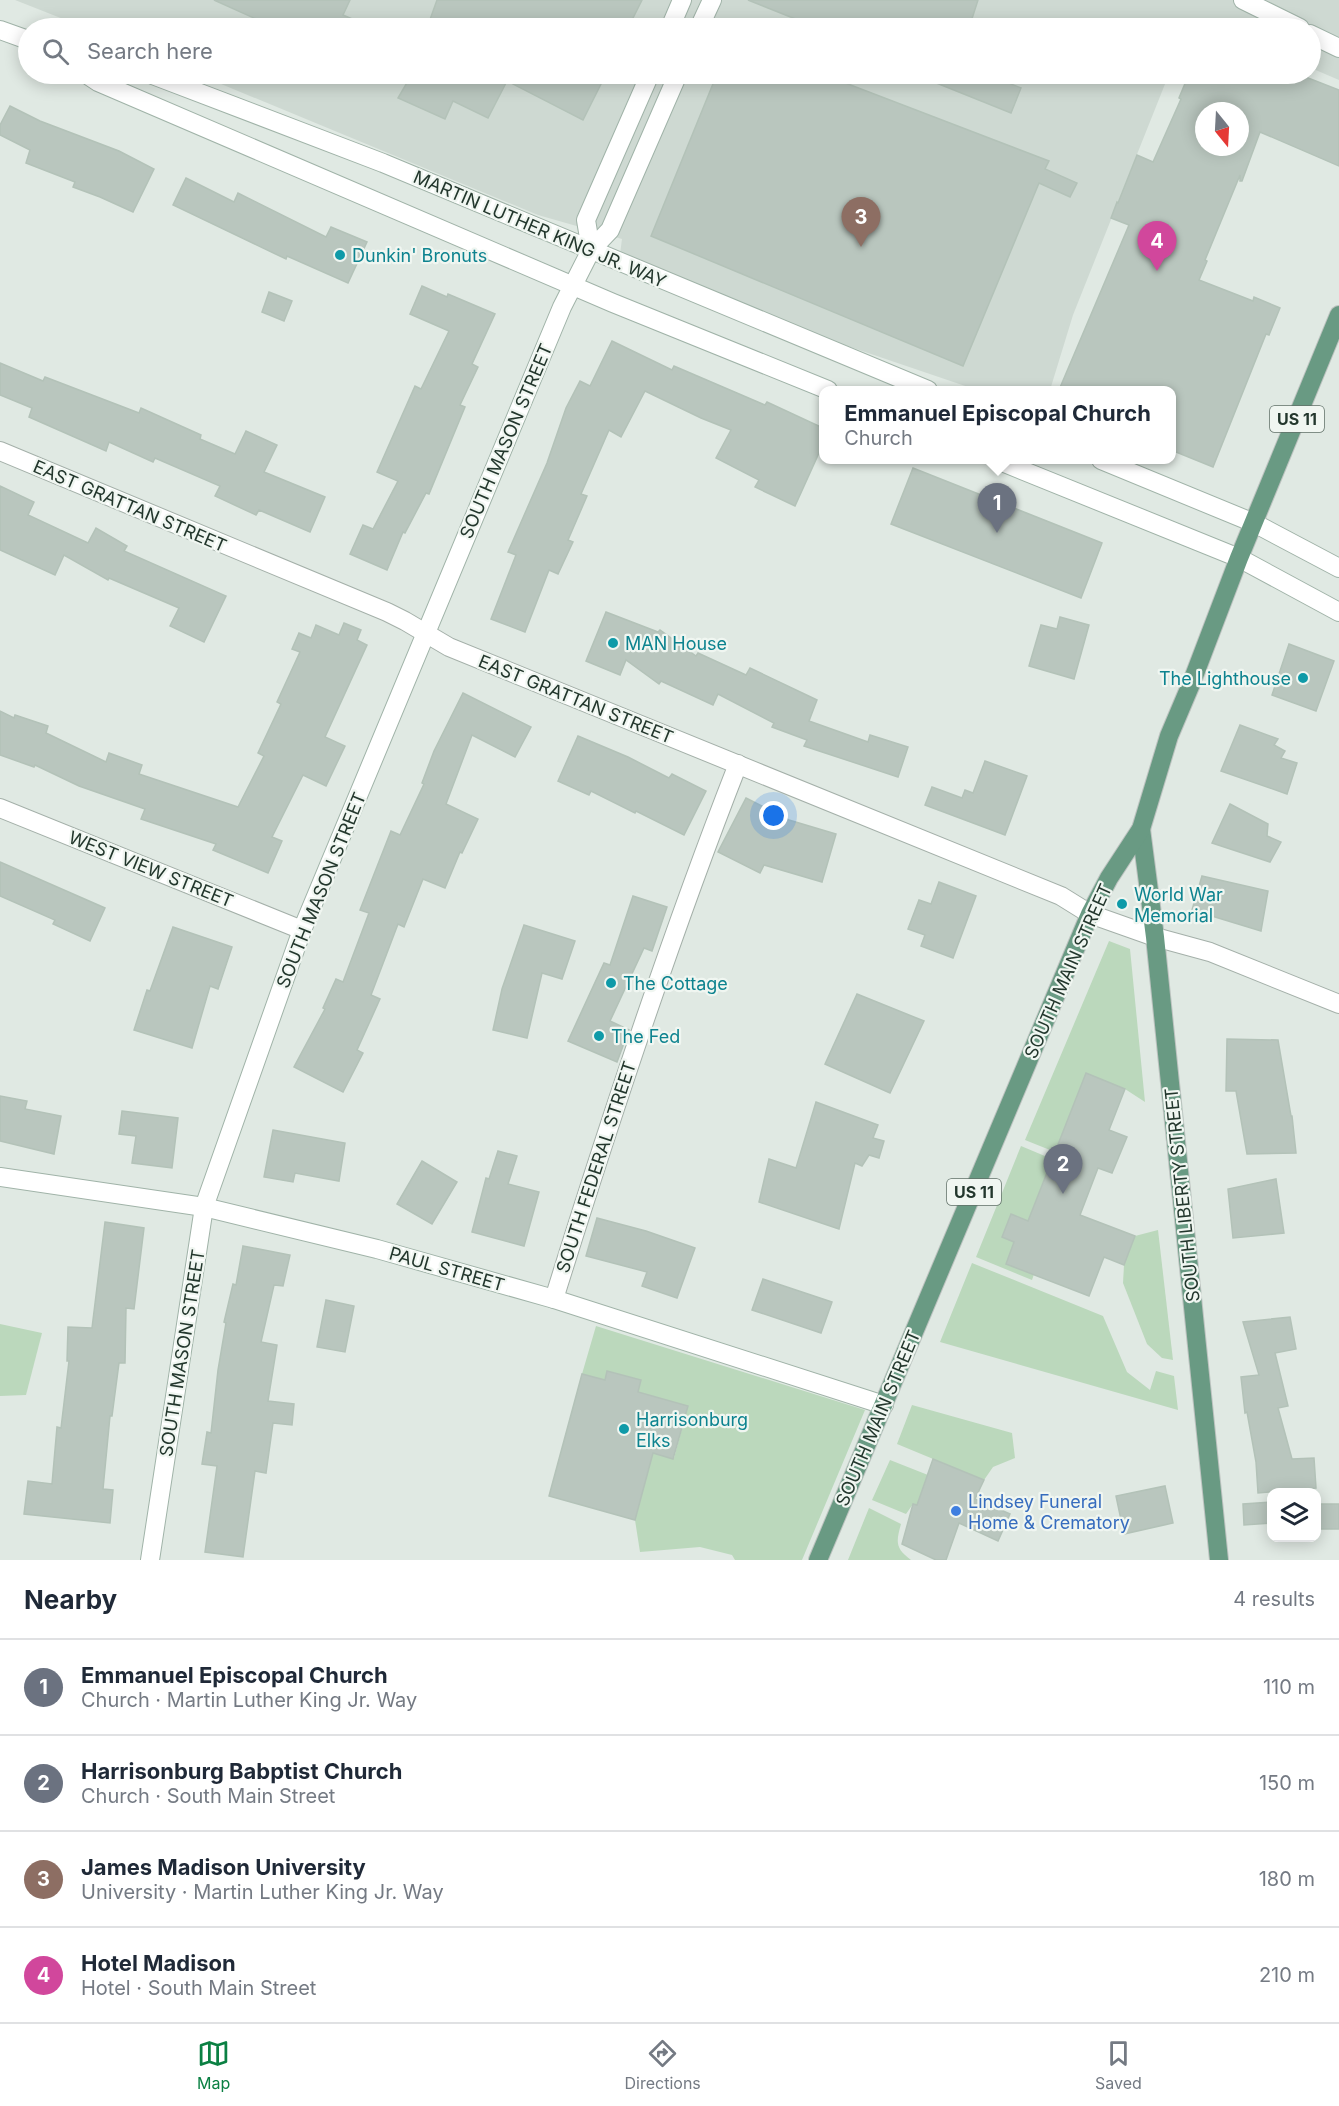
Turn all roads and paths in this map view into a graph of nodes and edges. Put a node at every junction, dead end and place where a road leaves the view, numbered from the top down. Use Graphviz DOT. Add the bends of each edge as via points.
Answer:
graph roads {
  1 [pos="682,0"];
  2 [pos="712,0"];
  3 [pos="1243,0"];
  4 [pos="674,18"];
  5 [pos="704,18"];
  6 [pos="1280,18"];
  7 [pos="0,30"];
  8 [pos="18,36"];
  9 [pos="1321,39"];
  10 [pos="1339,48"];
  11 [pos="103,84"];
  12 [pos="176,84"];
  13 [pos="646,84"];
  14 [pos="674,84"];
  15 [pos="591,250"];
  16 [pos="573,286"];
  17 [pos="1339,315"];
  18 [pos="819,386"];
  19 [pos="918,386"];
  20 [pos="0,451"];
  21 [pos="1009,464"];
  22 [pos="1113,464"];
  23 [pos="1254,523"];
  24 [pos="1239,558"];
  25 [pos="1339,568"];
  26 [pos="1339,612"];
  27 [pos="425,634"];
  28 [pos="738,764"];
  29 [pos="0,807"];
  30 [pos="1141,829"];
  31 [pos="1090,914"];
  32 [pos="302,930"];
  33 [pos="1155,938"];
  34 [pos="1339,1004"];
  35 [pos="0,1177"];
  36 [pos="204,1207"];
  37 [pos="554,1299"];
  38 [pos="884,1405"];
  39 [pos="150,1560"];
  40 [pos="818,1560"];
  41 [pos="1219,1560"];
  1 -- 4 [label="street"];
  2 -- 5 [label="street"];
  3 -- 6 [label="street"];
  7 -- 8 [label="street"];
  9 -- 10 [label="street"];
  11 -- 16 [label="street"];
  12 -- 15 [label="street, MARTIN LUTHER KING JR. WAY" via="383,163"];
  13 -- 15 [label="street" via="586,220"];
  14 -- 15 [label="street, SOUTH MASON STREET" via="610,231"];
  15 -- 16 [label="street, SOUTH MASON STREET"];
  15 -- 19 [label="street, MARTIN LUTHER KING JR. WAY"];
  16 -- 18 [label="street"];
  16 -- 27 [label="street, SOUTH MASON STREET"];
  17 -- 23 [label="main road, SOUTH MAIN STREET / US 11"];
  20 -- 27 [label="street, EAST GRATTAN STREET" via="387,612"];
  21 -- 24 [label="street"];
  22 -- 23 [label="street"];
  23 -- 24 [label="main road, SOUTH MAIN STREET / US 11"];
  23 -- 25 [label="street"];
  24 -- 26 [label="street"];
  24 -- 30 [label="main road, SOUTH MAIN STREET / US 11" via="1169,736"];
  27 -- 28 [label="street, EAST GRATTAN STREET"];
  27 -- 32 [label="street, SOUTH MASON STREET"];
  28 -- 31 [label="street, EAST GRATTAN STREET" via="1061,896"];
  28 -- 37 [label="street, SOUTH FEDERAL STREET" via="629,1063"];
  29 -- 32 [label="street, WEST VIEW STREET"];
  30 -- 31 [label="main road, SOUTH MAIN STREET / US 11"];
  30 -- 33 [label="main road, SOUTH LIBERTY STREET / US 11"];
  31 -- 33 [label="street, EAST GRATTAN STREET"];
  31 -- 38 [label="main road, SOUTH MAIN STREET / US 11"];
  32 -- 36 [label="street, SOUTH MASON STREET"];
  33 -- 34 [label="street, EAST GRATTAN STREET" via="1210,951"];
  33 -- 41 [label="main road, SOUTH LIBERTY STREET / US 11"];
  35 -- 36 [label="street, PAUL STREET"];
  36 -- 37 [label="street, PAUL STREET" via="376,1249"];
  36 -- 39 [label="street, SOUTH MASON STREET"];
  37 -- 38 [label="street, PAUL STREET"];
  38 -- 40 [label="main road, SOUTH MAIN STREET / US 11"];
}
